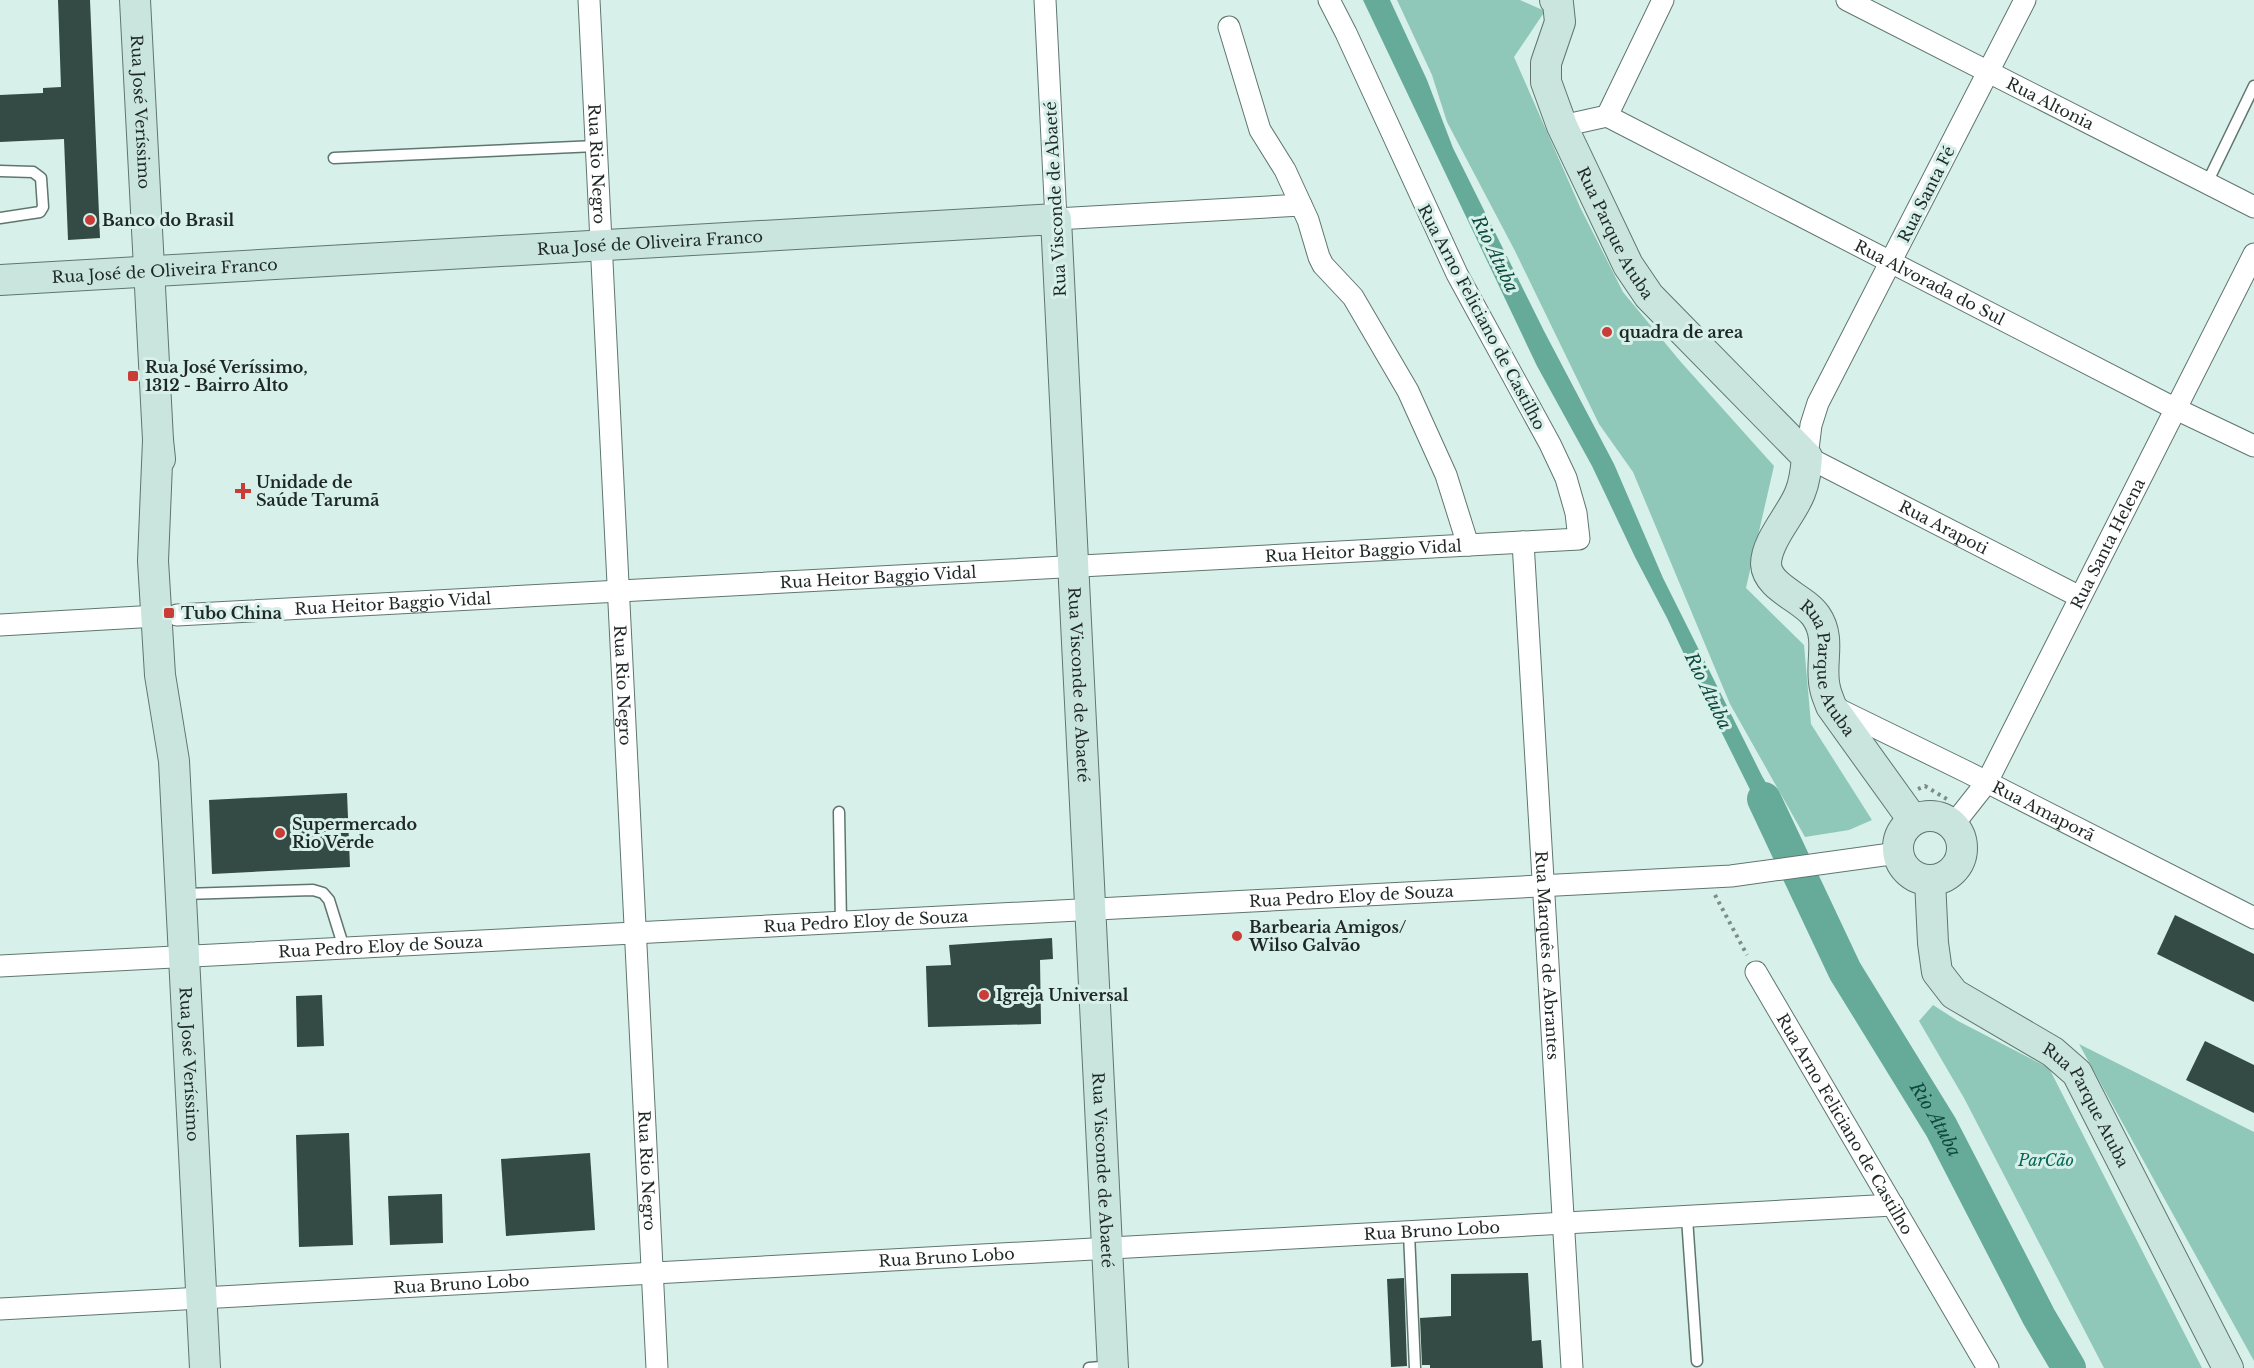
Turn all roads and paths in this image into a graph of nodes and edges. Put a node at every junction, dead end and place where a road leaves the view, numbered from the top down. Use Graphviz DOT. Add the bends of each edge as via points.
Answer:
graph roads {
  1 [pos="135,0"];
  2 [pos="589,0"];
  3 [pos="1045,0"];
  4 [pos="1329,0"];
  5 [pos="1555,0"];
  6 [pos="1663,0"];
  7 [pos="1847,0"];
  8 [pos="2025,0"];
  9 [pos="1229,27"];
  10 [pos="1989,71"];
  11 [pos="2254,86"];
  12 [pos="1607,117"];
  13 [pos="1562,126"];
  14 [pos="596,146"];
  15 [pos="334,158"];
  16 [pos="0,171"];
  17 [pos="2207,183"];
  18 [pos="1301,205"];
  19 [pos="2254,207"];
  20 [pos="0,218"];
  21 [pos="1056,219"];
  22 [pos="601,245"];
  23 [pos="2254,254"];
  24 [pos="1891,262"];
  25 [pos="149,271"];
  26 [pos="0,280"];
  27 [pos="2176,409"];
  28 [pos="2254,446"];
  29 [pos="1807,457"];
  30 [pos="1579,539"];
  31 [pos="1523,542"];
  32 [pos="1468,545"];
  33 [pos="1073,566"];
  34 [pos="618,591"];
  35 [pos="2080,597"];
  36 [pos="167,616"];
  37 [pos="0,625"];
  38 [pos="1831,706"];
  39 [pos="1987,782"];
  40 [pos="1906,810"];
  41 [pos="839,813"];
  42 [pos="1959,818"];
  43 [pos="1898,853"];
  44 [pos="1706,878"];
  45 [pos="1930,880"];
  46 [pos="1544,886"];
  47 [pos="180,894"];
  48 [pos="1090,910"];
  49 [pos="2254,918"];
  50 [pos="842,922"];
  51 [pos="635,933"];
  52 [pos="344,948"];
  53 [pos="184,957"];
  54 [pos="0,966"];
  55 [pos="1756,972"];
  56 [pos="1893,1205"];
  57 [pos="1687,1218"];
  58 [pos="1564,1224"];
  59 [pos="1409,1233"];
  60 [pos="1107,1249"];
  61 [pos="652,1274"];
  62 [pos="201,1298"];
  63 [pos="0,1309"];
  64 [pos="1696,1361"];
  65 [pos="1105,1367"];
  66 [pos="205,1368"];
  67 [pos="657,1368"];
  68 [pos="1415,1368"];
  69 [pos="1572,1368"];
  70 [pos="1988,1368"];
  71 [pos="2228,1368"];
  1 -- 25 [label="street, Rua José Veríssimo"];
  2 -- 14 [label="street, Rua Rio Negro"];
  3 -- 21 [label="street, Rua Visconde de Abaeté"];
  4 -- 30 [label="street, Rua Arno Feliciano de Castilho" via="1456,274 1566,478"];
  5 -- 13 [label="street, Rua Parque Atuba" via="1560,22 1546,63 1546,82"];
  6 -- 12 [label="street"];
  7 -- 10 [label="street, Rua Altonia"];
  8 -- 10 [label="street, Rua Santa Fé"];
  9 -- 18 [label="street" via="1260,130"];
  10 -- 17 [label="street, Rua Altonia"];
  10 -- 24 [label="street, Rua Santa Fé"];
  11 -- 17 [label="lane"];
  12 -- 13 [label="street"];
  12 -- 24 [label="street, Rua Alvorada do Sul"];
  13 -- 29 [label="street, Rua Parque Atuba" via="1629,264 1649,296"];
  14 -- 15 [label="lane"];
  14 -- 22 [label="street, Rua Rio Negro"];
  16 -- 20 [label="lane" via="33,172 41,178 43,207 40,212"];
  17 -- 19 [label="street, Rua Altonia"];
  18 -- 21 [label="street, Rua José de Oliveira Franco"];
  18 -- 32 [label="street" via="1323,265 1353,297 1421,418 1446,476"];
  21 -- 22 [label="street, Rua José de Oliveira Franco"];
  21 -- 33 [label="street, Rua Visconde de Abaeté"];
  22 -- 25 [label="street, Rua José de Oliveira Franco"];
  22 -- 34 [label="street, Rua Rio Negro"];
  23 -- 27 [label="street, Rua Santa Helena"];
  24 -- 27 [label="street, Rua Alvorada do Sul"];
  24 -- 29 [label="street, Rua Santa Fé" via="1818,403"];
  25 -- 26 [label="street, Rua José de Oliveira Franco"];
  25 -- 36 [label="street, Rua José Veríssimo" via="158,440 153,561"];
  27 -- 28 [label="street, Rua Alvorada do Sul"];
  27 -- 35 [label="street, Rua Santa Helena"];
  29 -- 35 [label="street, Rua Arapoti"];
  29 -- 38 [label="street, Rua Parque Atuba" via="1800,493 1769,550 1766,565 1772,579 1815,615 1824,631 1824,688"];
  30 -- 31 [label="street, Rua Heitor Baggio Vidal"];
  31 -- 32 [label="street, Rua Heitor Baggio Vidal"];
  31 -- 46 [label="street, Rua Marquês de Abrantes"];
  32 -- 33 [label="street, Rua Heitor Baggio Vidal"];
  33 -- 34 [label="street, Rua Heitor Baggio Vidal"];
  33 -- 48 [label="street, Rua Visconde de Abaeté"];
  34 -- 36 [label="street, Rua Heitor Baggio Vidal"];
  34 -- 51 [label="street, Rua Rio Negro"];
  35 -- 39 [label="street, Rua Santa Helena"];
  36 -- 37 [label="street, Rua Heitor Baggio Vidal"];
  36 -- 47 [label="street, Rua José Veríssimo" via="160,675 174,761"];
  38 -- 39 [label="street, Rua Amaporã"];
  38 -- 40 [label="street, Rua Parque Atuba"];
  39 -- 42 [label="street, Rua Santa Helena"];
  39 -- 49 [label="street, Rua Amaporã"];
  40 -- 42 [label="street" via="1923,816"];
  40 -- 42 [label="path" via="1925,786"];
  40 -- 43 [label="street"];
  41 -- 50 [label="lane"];
  42 -- 45 [label="street" via="1961,855 1957,864 1941,878"];
  43 -- 44 [label="street, Rua Pedro Eloy de Souza"];
  43 -- 45 [label="street" via="1906,870"];
  44 -- 46 [label="street, Rua Pedro Eloy de Souza"];
  44 -- 55 [label="path"];
  45 -- 71 [label="street, Rua Parque Atuba" via="1937,972 1954,994 2053,1052 2077,1073"];
  46 -- 48 [label="street, Rua Pedro Eloy de Souza"];
  46 -- 58 [label="street, Rua Marquês de Abrantes"];
  47 -- 52 [label="lane" via="313,890 323,893 329,900"];
  47 -- 53 [label="street, Rua José Veríssimo"];
  48 -- 50 [label="street, Rua Pedro Eloy de Souza"];
  48 -- 60 [label="street, Rua Visconde de Abaeté"];
  50 -- 51 [label="street, Rua Pedro Eloy de Souza"];
  51 -- 52 [label="street, Rua Pedro Eloy de Souza"];
  51 -- 61 [label="street, Rua Rio Negro"];
  52 -- 53 [label="street, Rua Pedro Eloy de Souza"];
  53 -- 54 [label="street, Rua Pedro Eloy de Souza"];
  53 -- 62 [label="street, Rua José Veríssimo"];
  55 -- 56 [label="street, Rua Arno Feliciano de Castilho"];
  56 -- 57 [label="street, Rua Bruno Lobo"];
  56 -- 70 [label="street, Rua Arno Feliciano de Castilho"];
  57 -- 58 [label="street, Rua Bruno Lobo"];
  57 -- 64 [label="lane"];
  58 -- 59 [label="street, Rua Bruno Lobo"];
  58 -- 69 [label="street, Rua Marquês de Abrantes"];
  59 -- 60 [label="street, Rua Bruno Lobo"];
  59 -- 68 [label="lane"];
  60 -- 61 [label="street, Rua Bruno Lobo"];
  60 -- 65 [label="street, Rua Visconde de Abaeté"];
  61 -- 62 [label="street, Rua Bruno Lobo"];
  61 -- 67 [label="street, Rua Rio Negro"];
  62 -- 63 [label="street, Rua Bruno Lobo"];
  62 -- 66 [label="street, Rua José Veríssimo"];
}
